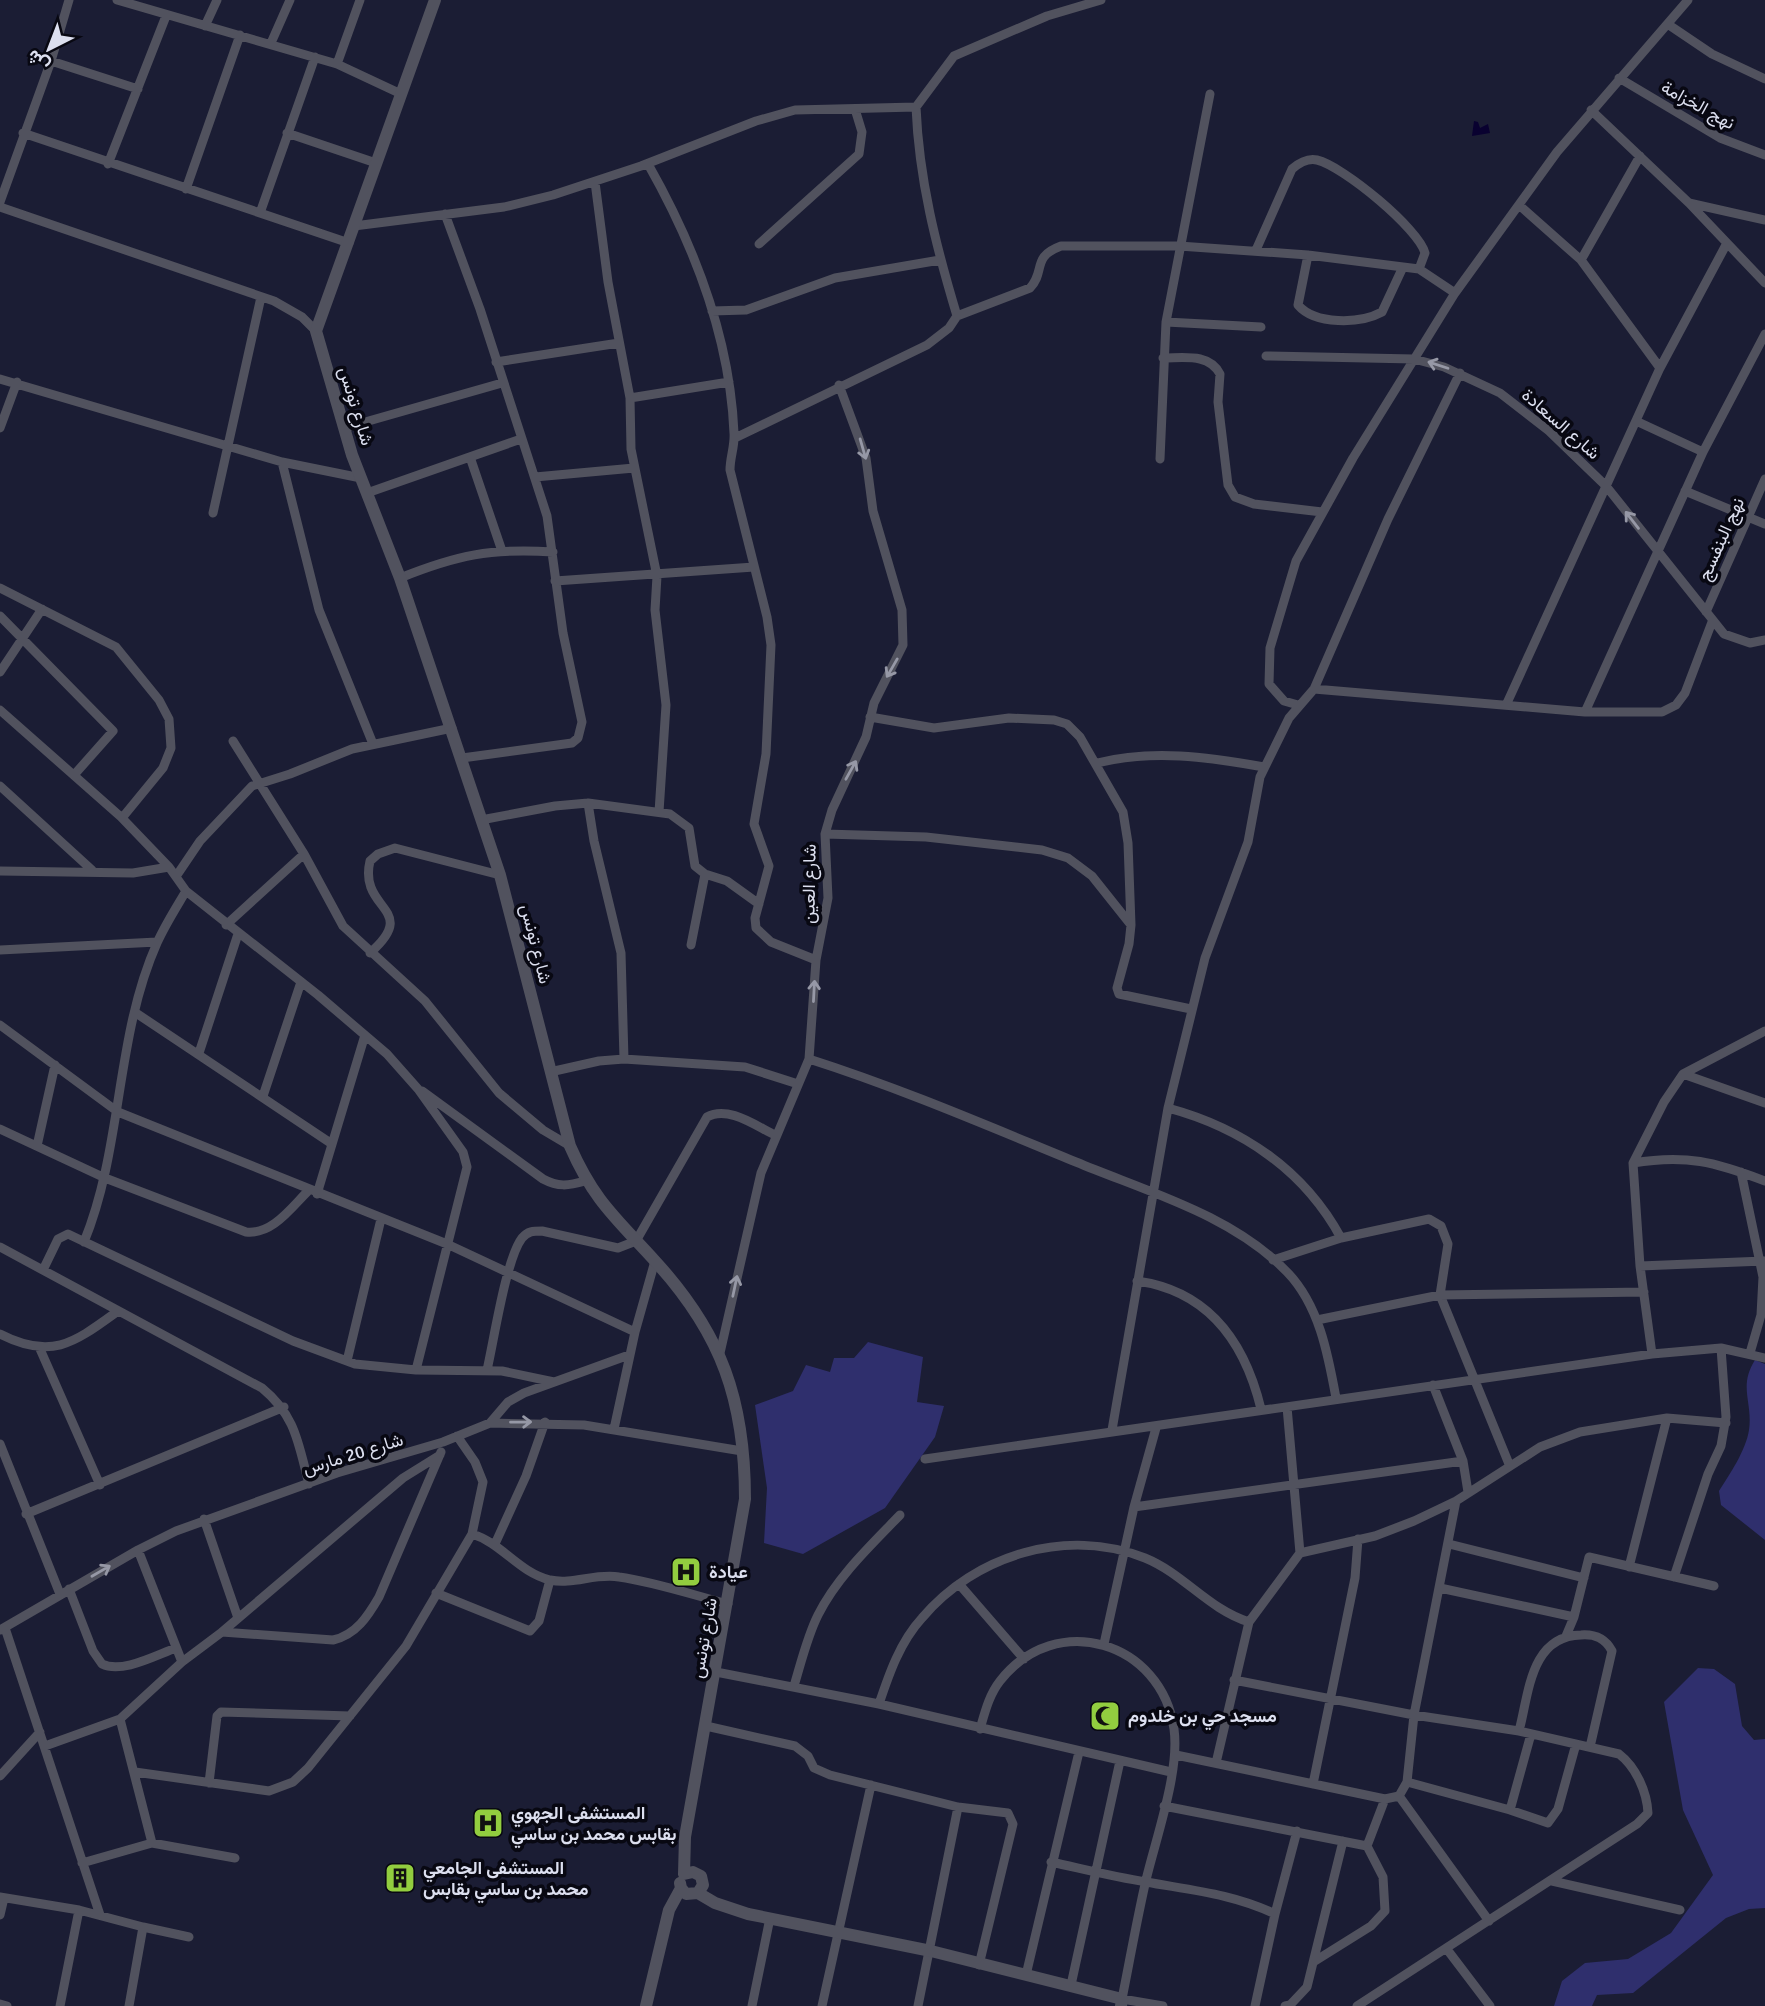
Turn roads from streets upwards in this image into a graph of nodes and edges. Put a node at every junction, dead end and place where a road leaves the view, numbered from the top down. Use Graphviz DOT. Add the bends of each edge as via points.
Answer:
graph roads {
  1 [pos="69,0"];
  2 [pos="117,0"];
  3 [pos="216,0"];
  4 [pos="290,0"];
  5 [pos="360,0"];
  6 [pos="435,0"];
  7 [pos="1101,0"];
  8 [pos="1688,0"];
  9 [pos="147,4"];
  10 [pos="166,16"];
  11 [pos="1669,25"];
  12 [pos="205,26"];
  13 [pos="240,35"];
  14 [pos="271,43"];
  15 [pos="315,57"];
  16 [pos="51,61"];
  17 [pos="337,64"];
  18 [pos="1619,78"];
  19 [pos="1765,79"];
  20 [pos="138,89"];
  21 [pos="399,93"];
  22 [pos="1210,94"];
  23 [pos="916,107"];
  24 [pos="855,109"];
  25 [pos="1591,110"];
  26 [pos="23,133"];
  27 [pos="287,133"];
  28 [pos="1765,155"];
  29 [pos="1640,156"];
  30 [pos="108,163"];
  31 [pos="376,163"];
  32 [pos="649,164"];
  33 [pos="595,182"];
  34 [pos="186,189"];
  35 [pos="1689,203"];
  36 [pos="0,205"];
  37 [pos="1518,205"];
  38 [pos="260,213"];
  39 [pos="445,214"];
  40 [pos="1765,220"];
  41 [pos="354,226"];
  42 [pos="349,243"];
  43 [pos="1727,243"];
  44 [pos="759,244"];
  45 [pos="1179,246"];
  46 [pos="1256,250"];
  47 [pos="1308,255"];
  48 [pos="940,260"];
  49 [pos="1581,260"];
  50 [pos="1402,267"];
  51 [pos="1419,269"];
  52 [pos="1765,283"];
  53 [pos="1455,293"];
  54 [pos="261,298"];
  55 [pos="712,311"];
  56 [pos="957,316"];
  57 [pos="1166,322"];
  58 [pos="1261,327"];
  59 [pos="316,331"];
  60 [pos="1765,334"];
  61 [pos="619,343"];
  62 [pos="1266,356"];
  63 [pos="1163,358"];
  64 [pos="1414,359"];
  65 [pos="496,362"];
  66 [pos="1660,368"];
  67 [pos="1460,373"];
  68 [pos="0,379"];
  69 [pos="17,382"];
  70 [pos="729,382"];
  71 [pos="502,383"];
  72 [pos="839,385"];
  73 [pos="630,398"];
  74 [pos="1636,421"];
  75 [pos="0,428"];
  76 [pos="344,428"];
  77 [pos="735,438"];
  78 [pos="521,439"];
  79 [pos="228,445"];
  80 [pos="1703,452"];
  81 [pos="470,457"];
  82 [pos="1160,459"];
  83 [pos="282,462"];
  84 [pos="634,468"];
  85 [pos="535,477"];
  86 [pos="361,478"];
  87 [pos="1765,479"];
  88 [pos="1606,486"];
  89 [pos="1685,491"];
  90 [pos="367,493"];
  91 [pos="1322,512"];
  92 [pos="213,513"];
  93 [pos="1750,517"];
  94 [pos="1765,524"];
  95 [pos="502,551"];
  96 [pos="553,552"];
  97 [pos="1658,552"];
  98 [pos="754,567"];
  99 [pos="657,576"];
  100 [pos="400,578"];
  101 [pos="555,581"];
  102 [pos="0,588"];
  103 [pos="42,609"];
  104 [pos="1706,612"];
  105 [pos="0,616"];
  106 [pos="1712,622"];
  107 [pos="24,638"];
  108 [pos="1765,640"];
  109 [pos="0,672"];
  110 [pos="1314,689"];
  111 [pos="1507,703"];
  112 [pos="1298,705"];
  113 [pos="0,710"];
  114 [pos="1585,712"];
  115 [pos="870,718"];
  116 [pos="452,728"];
  117 [pos="233,741"];
  118 [pos="373,744"];
  119 [pos="462,758"];
  120 [pos="1097,763"];
  121 [pos="1264,767"];
  122 [pos="74,775"];
  123 [pos="258,783"];
  124 [pos="0,786"];
  125 [pos="588,803"];
  126 [pos="659,812"];
  127 [pos="122,818"];
  128 [pos="481,820"];
  129 [pos="825,834"];
  130 [pos="304,854"];
  131 [pos="169,867"];
  132 [pos="92,870"];
  133 [pos="0,871"];
  134 [pos="705,874"];
  135 [pos="177,875"];
  136 [pos="500,875"];
  137 [pos="186,891"];
  138 [pos="759,904"];
  139 [pos="226,925"];
  140 [pos="1131,925"];
  141 [pos="238,934"];
  142 [pos="157,942"];
  143 [pos="691,945"];
  144 [pos="0,950"];
  145 [pos="370,953"];
  146 [pos="816,960"];
  147 [pos="301,982"];
  148 [pos="1191,1009"];
  149 [pos="136,1013"];
  150 [pos="0,1025"];
  151 [pos="1765,1031"];
  152 [pos="365,1035"];
  153 [pos="199,1053"];
  154 [pos="624,1059"];
  155 [pos="809,1059"];
  156 [pos="55,1065"];
  157 [pos="550,1072"];
  158 [pos="1683,1073"];
  159 [pos="798,1084"];
  160 [pos="418,1089"];
  161 [pos="263,1096"];
  162 [pos="1765,1103"];
  163 [pos="1168,1108"];
  164 [pos="118,1112"];
  165 [pos="0,1129"];
  166 [pos="775,1135"];
  167 [pos="332,1144"];
  168 [pos="37,1146"];
  169 [pos="570,1146"];
  170 [pos="1633,1163"];
  171 [pos="1741,1172"];
  172 [pos="105,1178"];
  173 [pos="585,1181"];
  174 [pos="1765,1181"];
  175 [pos="312,1193"];
  176 [pos="1154,1194"];
  177 [pos="381,1219"];
  178 [pos="1341,1238"];
  179 [pos="636,1241"];
  180 [pos="84,1242"];
  181 [pos="447,1244"];
  182 [pos="0,1247"];
  183 [pos="1273,1259"];
  184 [pos="655,1261"];
  185 [pos="1763,1261"];
  186 [pos="1640,1266"];
  187 [pos="43,1270"];
  188 [pos="509,1274"];
  189 [pos="1137,1281"];
  190 [pos="1644,1292"];
  191 [pos="1440,1295"];
  192 [pos="118,1311"];
  193 [pos="1317,1320"];
  194 [pos="635,1332"];
  195 [pos="0,1334"];
  196 [pos="1721,1348"];
  197 [pos="40,1349"];
  198 [pos="720,1353"];
  199 [pos="1751,1353"];
  200 [pos="1652,1354"];
  201 [pos="629,1355"];
  202 [pos="1765,1358"];
  203 [pos="347,1361"];
  204 [pos="416,1370"];
  205 [pos="487,1370"];
  206 [pos="1474,1379"];
  207 [pos="554,1382"];
  208 [pos="1433,1385"];
  209 [pos="1336,1398"];
  210 [pos="284,1407"];
  211 [pos="1287,1407"];
  212 [pos="1261,1409"];
  213 [pos="1667,1418"];
  214 [pos="545,1422"];
  215 [pos="490,1423"];
  216 [pos="1726,1423"];
  217 [pos="1156,1428"];
  218 [pos="614,1429"];
  219 [pos="1112,1430"];
  220 [pos="457,1436"];
  221 [pos="443,1443"];
  222 [pos="0,1444"];
  223 [pos="742,1451"];
  224 [pos="440,1455"];
  225 [pos="925,1459"];
  226 [pos="1463,1461"];
  227 [pos="1509,1464"];
  228 [pos="1296,1482"];
  229 [pos="309,1484"];
  230 [pos="100,1485"];
  231 [pos="1468,1492"];
  232 [pos="1456,1501"];
  233 [pos="1134,1507"];
  234 [pos="26,1514"];
  235 [pos="900,1515"];
  236 [pos="204,1520"];
  237 [pos="471,1534"];
  238 [pos="1358,1539"];
  239 [pos="495,1544"];
  240 [pos="1449,1544"];
  241 [pos="138,1549"];
  242 [pos="1125,1552"];
  243 [pos="1300,1553"];
  244 [pos="1629,1567"];
  245 [pos="1674,1577"];
  246 [pos="1584,1578"];
  247 [pos="550,1580"];
  248 [pos="958,1584"];
  249 [pos="1714,1587"];
  250 [pos="1440,1588"];
  251 [pos="69,1589"];
  252 [pos="436,1593"];
  253 [pos="60,1594"];
  254 [pos="728,1604"];
  255 [pos="1574,1617"];
  256 [pos="238,1618"];
  257 [pos="1249,1622"];
  258 [pos="3,1629"];
  259 [pos="222,1632"];
  260 [pos="1566,1636"];
  261 [pos="1104,1643"];
  262 [pos="177,1648"];
  263 [pos="1024,1659"];
  264 [pos="182,1662"];
  265 [pos="716,1672"];
  266 [pos="1234,1679"];
  267 [pos="794,1686"];
  268 [pos="1331,1698"];
  269 [pos="878,1703"];
  270 [pos="1413,1715"];
  271 [pos="350,1716"];
  272 [pos="120,1719"];
  273 [pos="706,1726"];
  274 [pos="980,1729"];
  275 [pos="1519,1731"];
  276 [pos="40,1732"];
  277 [pos="1531,1734"];
  278 [pos="1576,1744"];
  279 [pos="45,1746"];
  280 [pos="1590,1746"];
  281 [pos="1079,1752"];
  282 [pos="1176,1755"];
  283 [pos="1120,1761"];
  284 [pos="1216,1763"];
  285 [pos="135,1772"];
  286 [pos="1171,1772"];
  287 [pos="0,1776"];
  288 [pos="1407,1782"];
  289 [pos="209,1783"];
  290 [pos="1312,1784"];
  291 [pos="871,1785"];
  292 [pos="1399,1796"];
  293 [pos="1385,1799"];
  294 [pos="1164,1806"];
  295 [pos="958,1807"];
  296 [pos="1510,1810"];
  297 [pos="1297,1831"];
  298 [pos="1343,1841"];
  299 [pos="152,1843"];
  300 [pos="1367,1846"];
  301 [pos="235,1858"];
  302 [pos="1051,1862"];
  303 [pos="82,1864"];
  304 [pos="1098,1872"];
  305 [pos="684,1874"];
  306 [pos="1552,1881"];
  307 [pos="1146,1882"];
  308 [pos="681,1888"];
  309 [pos="698,1893"];
  310 [pos="2,1898"];
  311 [pos="79,1910"];
  312 [pos="1680,1910"];
  313 [pos="1275,1914"];
  314 [pos="0,1915"];
  315 [pos="100,1915"];
  316 [pos="770,1918"];
  317 [pos="1489,1921"];
  318 [pos="143,1927"];
  319 [pos="840,1931"];
  320 [pos="189,1937"];
  321 [pos="1446,1948"];
  322 [pos="930,1951"];
  323 [pos="1315,1961"];
  324 [pos="979,1965"];
  325 [pos="1026,1976"];
  326 [pos="1071,1985"];
  327 [pos="1122,2003"];
  328 [pos="0,2004"];
  329 [pos="7,2006"];
  330 [pos="60,2006"];
  331 [pos="129,2006"];
  332 [pos="646,2006"];
  333 [pos="752,2006"];
  334 [pos="822,2006"];
  335 [pos="918,2006"];
  336 [pos="1163,2006"];
  337 [pos="1255,2006"];
  338 [pos="1285,2006"];
  339 [pos="1357,2006"];
  340 [pos="1490,2006"];
  1 -- 16 [label="street"];
  2 -- 9 [label="street"];
  3 -- 12 [label="street"];
  4 -- 14 [label="street"];
  5 -- 17 [label="street"];
  6 -- 21 [label="street"];
  7 -- 23 [label="street" via="1047,16 954,56"];
  8 -- 11 [label="street"];
  9 -- 10 [label="street"];
  10 -- 12 [label="street"];
  10 -- 20 [label="street"];
  11 -- 18 [label="street"];
  11 -- 19 [label="street" via="1712,54"];
  12 -- 13 [label="street"];
  13 -- 14 [label="street"];
  13 -- 34 [label="street"];
  14 -- 15 [label="street"];
  15 -- 17 [label="street"];
  15 -- 27 [label="street"];
  16 -- 20 [label="street"];
  16 -- 26 [label="street"];
  17 -- 21 [label="street"];
  18 -- 25 [label="street"];
  18 -- 28 [label="street, نهج الخزامة" via="1720,138"];
  20 -- 30 [label="street"];
  21 -- 31 [label="street"];
  22 -- 45 [label="street"];
  23 -- 24 [label="street"];
  23 -- 48 [label="street" via="924,197"];
  24 -- 32 [label="street" via="775,114"];
  24 -- 44 [label="street" via="862,132 859,154"];
  25 -- 29 [label="street"];
  25 -- 37 [label="street"];
  26 -- 30 [label="street"];
  26 -- 36 [label="street"];
  27 -- 31 [label="street"];
  27 -- 38 [label="street"];
  29 -- 35 [label="street"];
  29 -- 49 [label="street"];
  30 -- 34 [label="street"];
  31 -- 41 [label="street"];
  32 -- 33 [label="street"];
  32 -- 55 [label="street" via="692,246"];
  33 -- 39 [label="street" via="504,207"];
  33 -- 61 [label="street"];
  34 -- 38 [label="street"];
  35 -- 40 [label="street"];
  35 -- 43 [label="street"];
  36 -- 54 [label="street"];
  37 -- 49 [label="street"];
  37 -- 53 [label="street"];
  38 -- 42 [label="street"];
  39 -- 41 [label="street"];
  39 -- 65 [label="street"];
  41 -- 42 [label="street"];
  42 -- 59 [label="street"];
  43 -- 52 [label="street"];
  43 -- 66 [label="street"];
  45 -- 46 [label="street"];
  45 -- 56 [label="street" via="1061,246 1044,255 1030,288"];
  45 -- 57 [label="street"];
  46 -- 47 [label="street"];
  46 -- 51 [label="street" via="1292,169 1318,160 1357,184 1417,237 1424,253"];
  47 -- 50 [label="street"];
  47 -- 50 [label="street" via="1298,304 1304,311 1326,318 1361,319 1381,312"];
  48 -- 55 [label="street" via="835,278 746,310"];
  48 -- 56 [label="street"];
  49 -- 66 [label="street"];
  50 -- 51 [label="street"];
  51 -- 53 [label="street"];
  53 -- 64 [label="street"];
  54 -- 59 [label="street" via="287,308"];
  54 -- 79 [label="street"];
  55 -- 70 [label="street"];
  56 -- 72 [label="street" via="927,345"];
  57 -- 58 [label="street"];
  57 -- 63 [label="street"];
  59 -- 76 [label="street, شارع تونس"];
  60 -- 80 [label="street"];
  61 -- 65 [label="street"];
  61 -- 73 [label="street"];
  62 -- 64 [label="street, شارع السعادة"];
  63 -- 82 [label="street"];
  63 -- 91 [label="street" via="1203,359 1220,374 1218,402 1228,485 1235,497 1254,504"];
  67 -- 64 [label="street, شارع السعادة, one-way"];
  64 -- 91 [label="street"];
  65 -- 71 [label="street"];
  66 -- 74 [label="street"];
  67 -- 88 [label="street, شارع السعادة" via="1518,405"];
  67 -- 110 [label="street" via="1371,556"];
  68 -- 69 [label="street"];
  69 -- 75 [label="street"];
  69 -- 79 [label="street"];
  70 -- 73 [label="street"];
  70 -- 77 [label="street"];
  71 -- 76 [label="street"];
  71 -- 78 [label="street"];
  72 -- 77 [label="street"];
  72 -- 115 [label="street, شارع العين, one-way" via="866,458 873,511 905,630 898,660 880,688"];
  73 -- 84 [label="street"];
  74 -- 80 [label="street"];
  74 -- 88 [label="street"];
  76 -- 86 [label="street, شارع تونس"];
  77 -- 98 [label="street" via="730,470"];
  78 -- 81 [label="street"];
  78 -- 85 [label="street"];
  79 -- 83 [label="street"];
  79 -- 92 [label="street"];
  80 -- 89 [label="street"];
  81 -- 90 [label="street"];
  81 -- 95 [label="street"];
  83 -- 86 [label="street"];
  83 -- 118 [label="street" via="318,610"];
  84 -- 85 [label="street"];
  84 -- 99 [label="street"];
  85 -- 96 [label="street"];
  86 -- 90 [label="street, شارع تونس"];
  87 -- 93 [label="street, نهج البنفسج"];
  97 -- 88 [label="street, شارع السعادة, one-way"];
  88 -- 111 [label="street"];
  89 -- 93 [label="street"];
  89 -- 97 [label="street"];
  90 -- 100 [label="street, شارع تونس"];
  91 -- 112 [label="street" via="1296,561 1269,659 1269,684 1274,693"];
  93 -- 94 [label="street"];
  93 -- 104 [label="street, نهج البنفسج"];
  95 -- 96 [label="street"];
  95 -- 100 [label="street" via="453,557"];
  96 -- 101 [label="street"];
  97 -- 104 [label="street, شارع السعادة"];
  97 -- 114 [label="street"];
  98 -- 99 [label="street"];
  98 -- 138 [label="street" via="771,645 766,754 754,824 769,866"];
  99 -- 101 [label="street"];
  99 -- 126 [label="street" via="655,610 666,715"];
  100 -- 116 [label="street, شارع تونس"];
  101 -- 119 [label="street" via="582,722 578,738 561,746"];
  102 -- 103 [label="street"];
  103 -- 107 [label="street"];
  103 -- 127 [label="street" via="116,647 169,719 172,747 163,768"];
  104 -- 106 [label="street, شارع السعادة"];
  105 -- 107 [label="street"];
  106 -- 108 [label="street, شارع السعادة" via="1735,640"];
  106 -- 114 [label="street" via="1676,705 1646,714"];
  107 -- 109 [label="street"];
  107 -- 122 [label="street" via="113,731"];
  110 -- 111 [label="street"];
  110 -- 112 [label="street"];
  111 -- 114 [label="street"];
  112 -- 121 [label="street"];
  113 -- 122 [label="street"];
  115 -- 120 [label="street" via="934,728 1009,718 1054,720 1067,724 1080,737"];
  129 -- 115 [label="street, شارع العين, one-way"];
  116 -- 118 [label="street"];
  116 -- 119 [label="street, شارع تونس"];
  117 -- 123 [label="street"];
  118 -- 123 [label="street"];
  119 -- 128 [label="street, شارع تونس"];
  120 -- 121 [label="street" via="1162,754"];
  120 -- 140 [label="street" via="1123,812"];
  121 -- 148 [label="street" via="1243,860 1216,925"];
  122 -- 127 [label="street"];
  123 -- 130 [label="street"];
  123 -- 135 [label="street" via="224,814"];
  124 -- 132 [label="street"];
  125 -- 126 [label="street"];
  125 -- 128 [label="street"];
  125 -- 154 [label="street" via="621,953"];
  126 -- 134 [label="street" via="679,818 690,828 695,866"];
  127 -- 131 [label="street"];
  128 -- 136 [label="street, شارع تونس"];
  129 -- 140 [label="street" via="926,837 1042,850 1068,858 1092,876"];
  129 -- 146 [label="street, شارع العين" via="827,908"];
  130 -- 139 [label="street"];
  130 -- 145 [label="street" via="335,913"];
  131 -- 132 [label="street" via="133,873"];
  131 -- 135 [label="street"];
  132 -- 133 [label="street"];
  134 -- 138 [label="street" via="727,881"];
  134 -- 143 [label="street"];
  135 -- 137 [label="street"];
  136 -- 145 [label="street" via="395,848 378,854 370,861 368,883 385,908 391,928"];
  136 -- 157 [label="street, شارع تونس"];
  137 -- 139 [label="street"];
  137 -- 142 [label="street"];
  138 -- 146 [label="street" via="755,918 761,936"];
  139 -- 141 [label="street"];
  140 -- 148 [label="street" via="1119,994"];
  141 -- 147 [label="street"];
  141 -- 153 [label="street"];
  142 -- 144 [label="street"];
  142 -- 149 [label="street"];
  145 -- 169 [label="street" via="425,1001 499,1093"];
  155 -- 146 [label="street, شارع العين, one-way"];
  147 -- 152 [label="street"];
  147 -- 161 [label="street"];
  148 -- 163 [label="street"];
  149 -- 153 [label="street"];
  149 -- 164 [label="street"];
  150 -- 156 [label="street"];
  151 -- 158 [label="street"];
  152 -- 160 [label="street"];
  152 -- 167 [label="street"];
  153 -- 161 [label="street"];
  154 -- 157 [label="street"];
  154 -- 159 [label="street" via="745,1068"];
  155 -- 159 [label="street, شارع العين"];
  155 -- 176 [label="street"];
  156 -- 164 [label="street"];
  156 -- 168 [label="street"];
  157 -- 169 [label="street, شارع تونس"];
  158 -- 162 [label="street"];
  158 -- 170 [label="street"];
  159 -- 166 [label="street, شارع العين"];
  160 -- 173 [label="street" via="543,1179 568,1186"];
  160 -- 181 [label="street" via="466,1158"];
  161 -- 167 [label="street"];
  163 -- 176 [label="street"];
  163 -- 178 [label="street" via="1204,1118 1255,1144 1311,1194"];
  164 -- 172 [label="street"];
  164 -- 175 [label="street"];
  165 -- 168 [label="street"];
  166 -- 179 [label="street" via="733,1115 707,1117"];
  198 -- 166 [label="street, شارع العين, one-way" via="761,1173"];
  167 -- 175 [label="street"];
  168 -- 172 [label="street"];
  169 -- 173 [label="street, شارع تونس"];
  170 -- 171 [label="street" via="1690,1158"];
  170 -- 186 [label="street"];
  171 -- 174 [label="street"];
  171 -- 185 [label="street"];
  172 -- 175 [label="street" via="256,1233 272,1226"];
  172 -- 180 [label="street"];
  173 -- 179 [label="street, شارع تونس"];
  175 -- 177 [label="street"];
  176 -- 183 [label="street" via="1228,1227"];
  176 -- 189 [label="street"];
  177 -- 181 [label="street"];
  177 -- 203 [label="street"];
  178 -- 183 [label="street"];
  178 -- 191 [label="street" via="1429,1219 1441,1226 1448,1244"];
  179 -- 184 [label="street, شارع تونس"];
  179 -- 188 [label="street" via="618,1248 531,1231 520,1241"];
  180 -- 187 [label="street" via="68,1234 60,1236"];
  180 -- 203 [label="street" via="282,1336"];
  181 -- 188 [label="street"];
  181 -- 204 [label="street"];
  182 -- 187 [label="street"];
  183 -- 193 [label="street" via="1298,1285"];
  184 -- 194 [label="street"];
  184 -- 198 [label="street, شارع تونس" via="693,1308"];
  185 -- 186 [label="street"];
  185 -- 199 [label="street" via="1764,1295"];
  186 -- 190 [label="street"];
  187 -- 192 [label="street"];
  188 -- 194 [label="street"];
  188 -- 205 [label="street"];
  189 -- 212 [label="street" via="1161,1284 1185,1296 1222,1325 1246,1360"];
  189 -- 219 [label="street"];
  190 -- 191 [label="street"];
  190 -- 200 [label="street"];
  191 -- 193 [label="street"];
  191 -- 206 [label="street"];
  192 -- 197 [label="street" via="69,1343"];
  192 -- 210 [label="street" via="262,1388"];
  193 -- 209 [label="street"];
  194 -- 201 [label="street"];
  195 -- 197 [label="street"];
  196 -- 199 [label="street"];
  196 -- 200 [label="street"];
  196 -- 216 [label="street"];
  197 -- 230 [label="street"];
  198 -- 223 [label="street, شارع تونس" via="733,1391"];
  199 -- 202 [label="street"];
  200 -- 206 [label="street"];
  201 -- 207 [label="street"];
  201 -- 218 [label="street"];
  203 -- 204 [label="street"];
  204 -- 205 [label="street"];
  205 -- 207 [label="street"];
  206 -- 208 [label="street"];
  206 -- 227 [label="street"];
  207 -- 215 [label="street" via="508,1402"];
  208 -- 209 [label="street"];
  208 -- 226 [label="street"];
  209 -- 211 [label="street"];
  210 -- 229 [label="street"];
  210 -- 230 [label="street"];
  211 -- 212 [label="street"];
  211 -- 228 [label="street"];
  212 -- 217 [label="street"];
  213 -- 216 [label="street"];
  213 -- 227 [label="street" via="1580,1432"];
  213 -- 244 [label="street"];
  215 -- 214 [label="street, شارع 20 مارس, one-way"];
  214 -- 218 [label="street, شارع 20 مارس"];
  214 -- 239 [label="street"];
  215 -- 220 [label="street, شارع 20 مارس"];
  216 -- 245 [label="street"];
  217 -- 219 [label="street"];
  217 -- 233 [label="street"];
  218 -- 223 [label="street, شارع 20 مارس"];
  219 -- 225 [label="street"];
  220 -- 221 [label="street, شارع 20 مارس"];
  220 -- 237 [label="street" via="483,1482"];
  221 -- 224 [label="street"];
  221 -- 229 [label="street, شارع 20 مارس"];
  222 -- 234 [label="street"];
  223 -- 254 [label="street, شارع تونس" via="745,1499"];
  224 -- 256 [label="street" via="402,1479"];
  224 -- 259 [label="street" via="379,1597 369,1615 345,1637"];
  226 -- 228 [label="street"];
  226 -- 231 [label="street"];
  227 -- 231 [label="street"];
  228 -- 233 [label="street"];
  228 -- 243 [label="street"];
  229 -- 236 [label="street, شارع 20 مارس"];
  230 -- 234 [label="street"];
  231 -- 232 [label="street"];
  232 -- 238 [label="street"];
  232 -- 240 [label="street"];
  233 -- 242 [label="street"];
  234 -- 253 [label="street"];
  235 -- 267 [label="street" via="823,1605"];
  236 -- 241 [label="street, شارع 20 مارس"];
  236 -- 256 [label="street"];
  237 -- 239 [label="street"];
  237 -- 252 [label="street"];
  238 -- 243 [label="street"];
  238 -- 268 [label="street"];
  239 -- 247 [label="street" via="517,1564"];
  240 -- 246 [label="street"];
  240 -- 250 [label="street"];
  251 -- 241 [label="street, شارع 20 مارس, one-way"];
  241 -- 262 [label="street"];
  242 -- 248 [label="street" via="1040,1547 987,1567"];
  242 -- 257 [label="street" via="1167,1568 1209,1602"];
  242 -- 261 [label="street"];
  243 -- 257 [label="street"];
  244 -- 245 [label="street"];
  244 -- 246 [label="street" via="1589,1557"];
  245 -- 249 [label="street"];
  246 -- 255 [label="street"];
  247 -- 252 [label="street" via="539,1620 530,1631"];
  247 -- 254 [label="street" via="621,1577"];
  248 -- 263 [label="street"];
  248 -- 269 [label="street" via="908,1636"];
  250 -- 255 [label="street"];
  250 -- 270 [label="street"];
  251 -- 253 [label="street, شارع 20 مارس"];
  251 -- 262 [label="street" via="102,1664 126,1665"];
  252 -- 271 [label="street" via="406,1646"];
  253 -- 258 [label="street, شارع 20 مارس"];
  254 -- 265 [label="street, شارع تونس"];
  255 -- 260 [label="street"];
  256 -- 259 [label="street"];
  257 -- 266 [label="street"];
  258 -- 276 [label="street"];
  259 -- 264 [label="street"];
  260 -- 275 [label="street" via="1537,1659"];
  260 -- 280 [label="street" via="1597,1636 1607,1641 1612,1651"];
  261 -- 263 [label="street" via="1054,1644"];
  261 -- 282 [label="street" via="1137,1662 1153,1678 1170,1708"];
  262 -- 264 [label="street"];
  263 -- 274 [label="street" via="993,1691"];
  264 -- 272 [label="street"];
  265 -- 267 [label="street"];
  265 -- 273 [label="street, شارع تونس"];
  266 -- 268 [label="street"];
  266 -- 284 [label="street"];
  267 -- 269 [label="street"];
  268 -- 270 [label="street"];
  268 -- 290 [label="street"];
  269 -- 274 [label="street"];
  270 -- 275 [label="street"];
  270 -- 288 [label="street"];
  271 -- 289 [label="street" via="308,1768 278,1790"];
  271 -- 289 [label="street" via="221,1712"];
  272 -- 279 [label="street"];
  272 -- 285 [label="street"];
  273 -- 291 [label="street" via="795,1746 808,1756 814,1769"];
  273 -- 305 [label="street, شارع تونس" via="683,1848"];
  274 -- 281 [label="street"];
  275 -- 277 [label="street"];
  276 -- 279 [label="street"];
  276 -- 287 [label="street"];
  277 -- 278 [label="street"];
  277 -- 296 [label="street"];
  278 -- 280 [label="street"];
  278 -- 296 [label="street" via="1553,1820 1548,1824"];
  279 -- 303 [label="street"];
  280 -- 306 [label="street" via="1619,1754 1630,1763 1648,1813"];
  281 -- 283 [label="street"];
  281 -- 302 [label="street"];
  282 -- 284 [label="street"];
  282 -- 286 [label="street"];
  283 -- 286 [label="street"];
  283 -- 304 [label="street"];
  284 -- 290 [label="street"];
  285 -- 289 [label="street"];
  285 -- 299 [label="street"];
  286 -- 294 [label="street"];
  288 -- 292 [label="street"];
  288 -- 296 [label="street"];
  290 -- 293 [label="street"];
  291 -- 295 [label="street"];
  291 -- 319 [label="street"];
  292 -- 293 [label="street"];
  292 -- 317 [label="street"];
  293 -- 300 [label="street"];
  294 -- 297 [label="street"];
  294 -- 307 [label="street"];
  295 -- 322 [label="street"];
  295 -- 324 [label="street" via="1008,1813 1013,1824"];
  297 -- 298 [label="street"];
  297 -- 313 [label="street"];
  298 -- 300 [label="street"];
  298 -- 323 [label="street"];
  299 -- 301 [label="street"];
  299 -- 303 [label="street"];
  300 -- 323 [label="street" via="1383,1877 1385,1911 1371,1926"];
  302 -- 304 [label="street"];
  302 -- 325 [label="street"];
  303 -- 315 [label="street"];
  304 -- 307 [label="street"];
  304 -- 326 [label="street"];
  305 -- 308 [label="street"];
  305 -- 309 [label="street" via="701,1876 703,1885"];
  306 -- 312 [label="street"];
  306 -- 317 [label="street"];
  307 -- 313 [label="street" via="1197,1888"];
  307 -- 327 [label="street"];
  308 -- 309 [label="street" via="690,1895"];
  308 -- 332 [label="street" via="669,1910"];
  309 -- 316 [label="street" via="729,1908"];
  310 -- 311 [label="street"];
  310 -- 314 [label="street"];
  311 -- 315 [label="street"];
  311 -- 330 [label="street"];
  313 -- 337 [label="street"];
  315 -- 318 [label="street"];
  316 -- 319 [label="street"];
  316 -- 333 [label="street"];
  317 -- 321 [label="street"];
  318 -- 320 [label="street"];
  318 -- 331 [label="street"];
  319 -- 322 [label="street"];
  319 -- 334 [label="street"];
  321 -- 339 [label="street"];
  321 -- 340 [label="street"];
  322 -- 324 [label="street"];
  322 -- 335 [label="street"];
  323 -- 338 [label="street" via="1307,1987"];
  324 -- 325 [label="street"];
  325 -- 326 [label="street"];
  326 -- 327 [label="street"];
  327 -- 336 [label="street"];
  328 -- 329 [label="street"];
}
